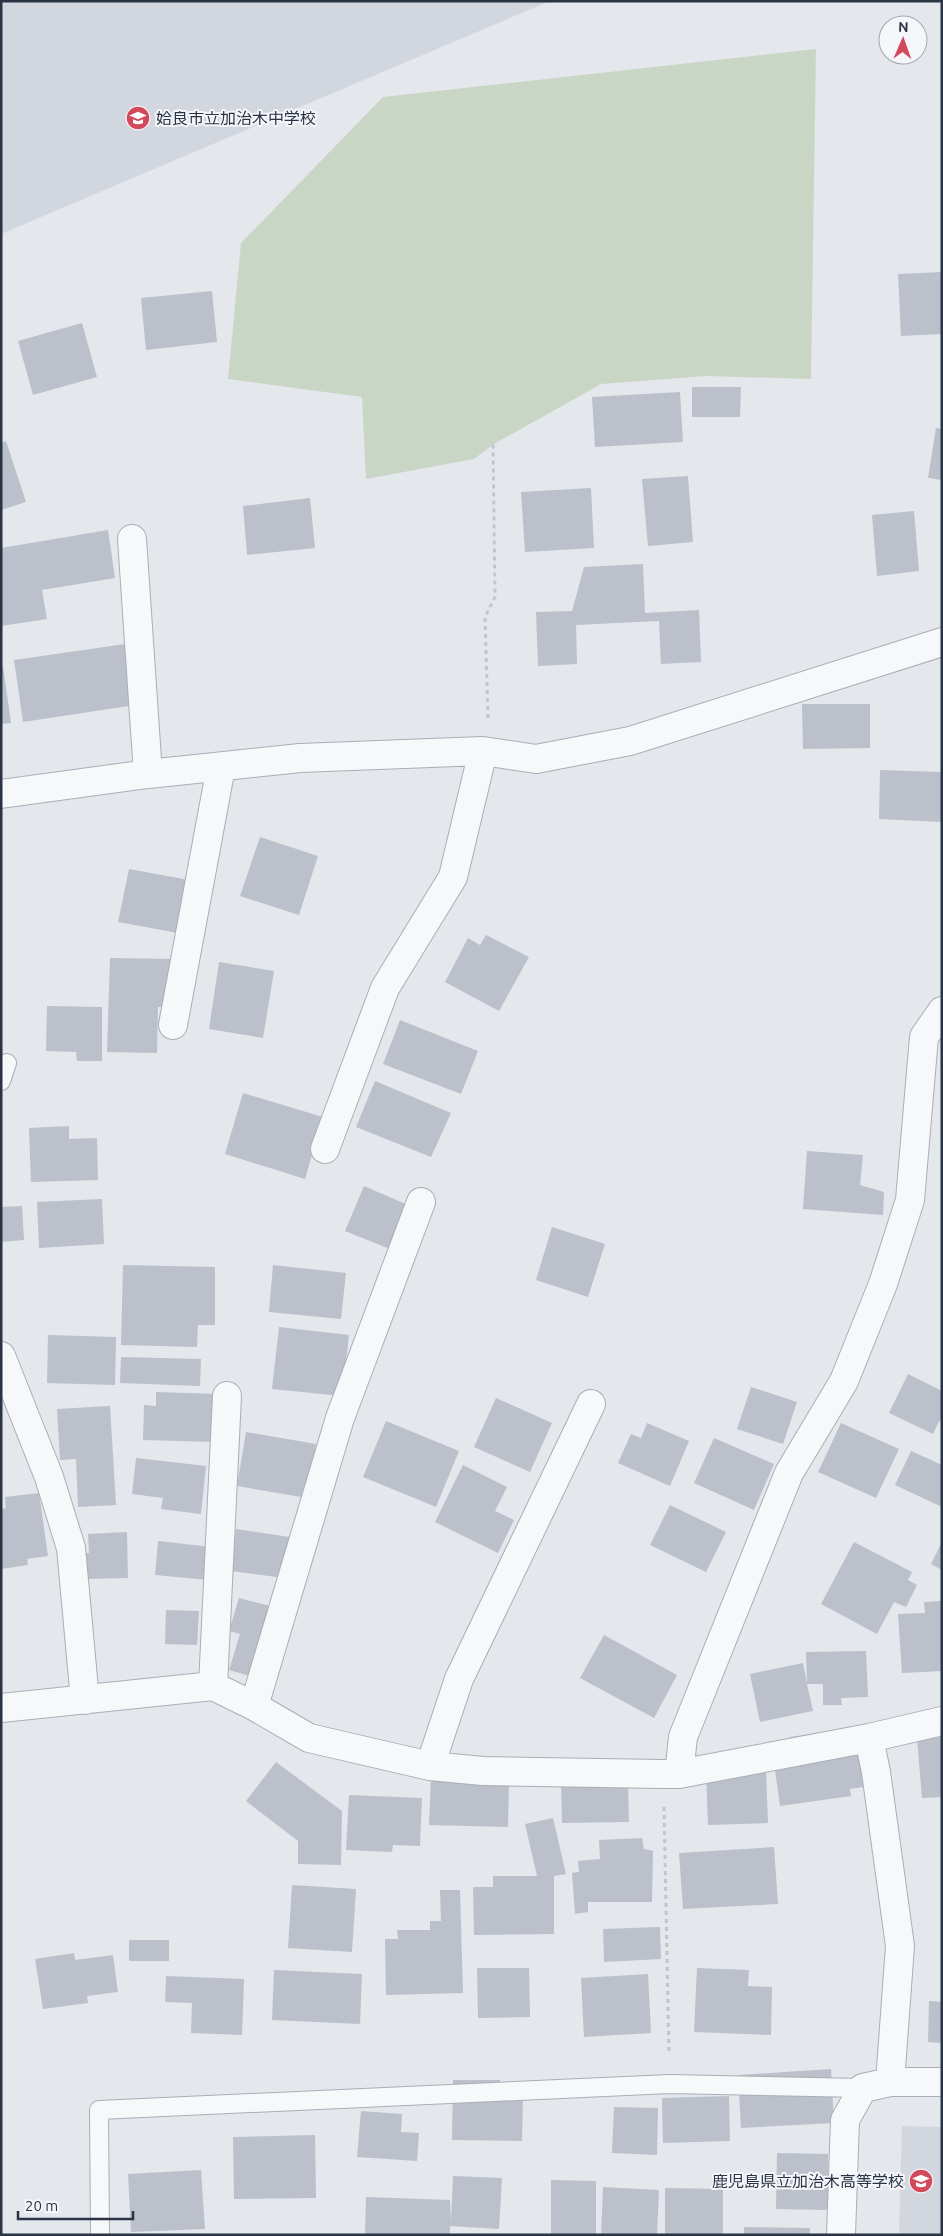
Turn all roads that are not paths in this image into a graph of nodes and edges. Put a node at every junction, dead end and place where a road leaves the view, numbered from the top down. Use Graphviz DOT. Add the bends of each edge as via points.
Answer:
graph roads {
  1 [pos="132,539"];
  2 [pos="942,642"];
  3 [pos="483,751"];
  4 [pos="221,767"];
  5 [pos="148,774"];
  6 [pos="1,794"];
  7 [pos="942,1011"];
  8 [pos="173,1025"];
  9 [pos="7,1063"];
  10 [pos="1,1081"];
  11 [pos="325,1149"];
  12 [pos="421,1202"];
  13 [pos="1,1356"];
  14 [pos="227,1396"];
  15 [pos="591,1404"];
  16 [pos="213,1686"];
  17 [pos="85,1700"];
  18 [pos="254,1706"];
  19 [pos="1,1708"];
  20 [pos="942,1721"];
  21 [pos="869,1738"];
  22 [pos="430,1766"];
  23 [pos="671,1774"];
  24 [pos="890,2082"];
  25 [pos="942,2082"];
  26 [pos="863,2088"];
  27 [pos="100,2235"];
  28 [pos="842,2235"];
  1 -- 5 [label="street"];
  2 -- 3 [label="street" via="630,741 536,759"];
  3 -- 4 [label="street" via="300,758"];
  3 -- 11 [label="street" via="453,877 384,988"];
  4 -- 5 [label="street"];
  4 -- 8 [label="street"];
  5 -- 6 [label="street"];
  7 -- 23 [label="street" via="924,1037 910,1200 882,1284 844,1380 789,1473"];
  9 -- 10 [label="lane"];
  12 -- 18 [label="street" via="340,1418"];
  13 -- 17 [label="street" via="49,1477 71,1548"];
  14 -- 16 [label="street"];
  15 -- 22 [label="street" via="459,1679"];
  16 -- 17 [label="street"];
  16 -- 18 [label="street"];
  17 -- 19 [label="street"];
  18 -- 22 [label="street" via="309,1738"];
  20 -- 21 [label="street"];
  21 -- 23 [label="street"];
  21 -- 24 [label="street" via="900,1946"];
  22 -- 23 [label="street" via="483,1771"];
  24 -- 25 [label="street"];
  24 -- 26 [label="street"];
  26 -- 27 [label="lane" via="670,2084 99,2110"];
  26 -- 28 [label="street" via="845,2120"];
}
